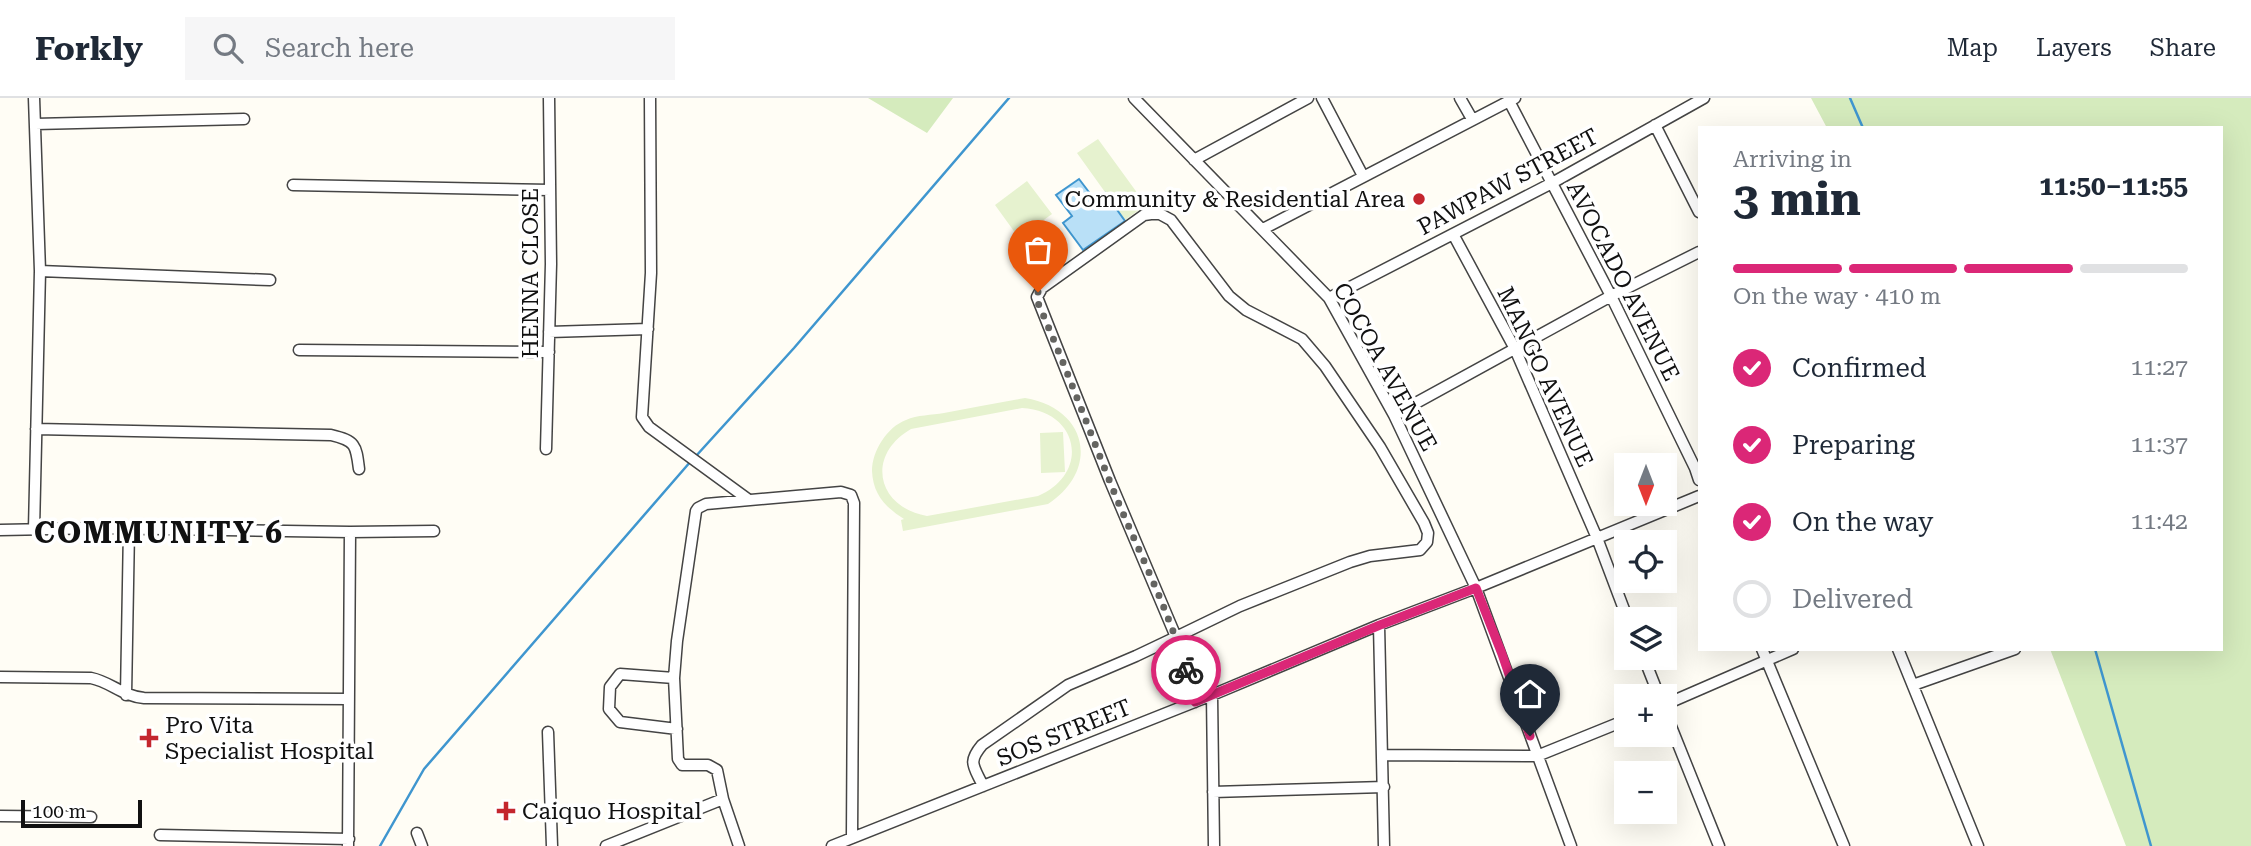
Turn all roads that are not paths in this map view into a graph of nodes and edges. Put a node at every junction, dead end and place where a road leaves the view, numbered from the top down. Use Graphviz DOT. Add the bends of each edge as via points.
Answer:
graph roads {
  1 [pos="34,98"];
  2 [pos="549,98"];
  3 [pos="650,98"];
  4 [pos="1134,98"];
  5 [pos="1308,98"];
  6 [pos="1322,98"];
  7 [pos="1460,98"];
  8 [pos="1704,98"];
  9 [pos="1512,100"];
  10 [pos="244,119"];
  11 [pos="1472,119"];
  12 [pos="35,124"];
  13 [pos="1655,125"];
  14 [pos="1194,160"];
  15 [pos="1363,176"];
  16 [pos="1552,183"];
  17 [pos="293,185"];
  18 [pos="550,190"];
  19 [pos="1698,210"];
  20 [pos="1263,229"];
  21 [pos="1453,234"];
  22 [pos="1698,252"];
  23 [pos="40,271"];
  24 [pos="270,280"];
  25 [pos="1611,296"];
  26 [pos="1329,298"];
  27 [pos="648,329"];
  28 [pos="549,332"];
  29 [pos="1515,349"];
  30 [pos="299,350"];
  31 [pos="549,352"];
  32 [pos="1394,415"];
  33 [pos="36,429"];
  34 [pos="546,449"];
  35 [pos="359,469"];
  36 [pos="1698,477"];
  37 [pos="1698,496"];
  38 [pos="749,500"];
  39 [pos="34,529"];
  40 [pos="130,529"];
  41 [pos="0,530"];
  42 [pos="434,531"];
  43 [pos="350,532"];
  44 [pos="1597,538"];
  45 [pos="1476,588"];
  46 [pos="1623,607"];
  47 [pos="1380,625"];
  48 [pos="1176,637"];
  49 [pos="1763,651"];
  50 [pos="1789,651"];
  51 [pos="1899,651"];
  52 [pos="2009,651"];
  53 [pos="1767,661"];
  54 [pos="0,677"];
  55 [pos="674,678"];
  56 [pos="1913,685"];
  57 [pos="126,695"];
  58 [pos="1212,695"];
  59 [pos="349,699"];
  60 [pos="1677,701"];
  61 [pos="1195,702"];
  62 [pos="1614,725"];
  63 [pos="677,729"];
  64 [pos="548,732"];
  65 [pos="1677,740"];
  66 [pos="1383,755"];
  67 [pos="1537,756"];
  68 [pos="983,786"];
  69 [pos="1384,787"];
  70 [pos="1213,792"];
  71 [pos="723,799"];
  72 [pos="0,816"];
  73 [pos="91,817"];
  74 [pos="417,833"];
  75 [pos="864,833"];
  76 [pos="160,835"];
  77 [pos="852,837"];
  78 [pos="349,843"];
  79 [pos="625,843"];
  80 [pos="422,846"];
  81 [pos="552,846"];
  82 [pos="607,846"];
  83 [pos="739,846"];
  84 [pos="832,846"];
  85 [pos="864,846"];
  86 [pos="1214,846"];
  87 [pos="1384,846"];
  88 [pos="1571,846"];
  89 [pos="1719,846"];
  90 [pos="1844,846"];
  91 [pos="1978,846"];
  1 -- 12 [label="street"];
  2 -- 18 [label="street, HENNA CLOSE"];
  3 -- 27 [label="street"];
  4 -- 14 [label="street, COCOA AVENUE"];
  5 -- 14 [label="street"];
  6 -- 15 [label="street"];
  7 -- 11 [label="street"];
  8 -- 13 [label="street, PAWPAW STREET"];
  9 -- 11 [label="street"];
  9 -- 16 [label="street, AVOCADO AVENUE"];
  10 -- 12 [label="street"];
  11 -- 15 [label="street"];
  12 -- 23 [label="street"];
  13 -- 16 [label="street, PAWPAW STREET"];
  13 -- 19 [label="street"];
  14 -- 20 [label="street, COCOA AVENUE"];
  15 -- 20 [label="street"];
  16 -- 21 [label="street, PAWPAW STREET"];
  16 -- 25 [label="street, AVOCADO AVENUE"];
  17 -- 18 [label="street"];
  18 -- 28 [label="street, HENNA CLOSE"];
  20 -- 26 [label="street, COCOA AVENUE"];
  21 -- 26 [label="street, PAWPAW STREET"];
  21 -- 29 [label="street, MANGO AVENUE"];
  22 -- 25 [label="street"];
  23 -- 24 [label="street"];
  23 -- 33 [label="street"];
  25 -- 29 [label="street"];
  25 -- 36 [label="street, AVOCADO AVENUE"];
  26 -- 32 [label="street, COCOA AVENUE"];
  27 -- 28 [label="street"];
  27 -- 38 [label="street" via="644,422"];
  28 -- 31 [label="street, HENNA CLOSE"];
  29 -- 32 [label="street"];
  29 -- 44 [label="street, MANGO AVENUE"];
  30 -- 31 [label="street"];
  31 -- 34 [label="street, HENNA CLOSE"];
  32 -- 45 [label="street, COCOA AVENUE"];
  33 -- 35 [label="street" via="331,435 348,439 356,447"];
  33 -- 39 [label="street"];
  37 -- 44 [label="street, SOS STREET"];
  38 -- 55 [label="street" via="706,504 696,511"];
  38 -- 77 [label="street" via="841,492 851,495 854,503"];
  39 -- 40 [label="street"];
  39 -- 41 [label="street"];
  40 -- 43 [label="street"];
  40 -- 57 [label="street"];
  42 -- 43 [label="street"];
  43 -- 59 [label="street"];
  44 -- 45 [label="street, SOS STREET"];
  44 -- 46 [label="street, MANGO AVENUE"];
  45 -- 47 [label="street, SOS STREET"];
  45 -- 67 [label="street, COCOA AVENUE"];
  47 -- 58 [label="street, SOS STREET"];
  47 -- 66 [label="street"];
  48 -- 48 [label="street" via="1037,297 1042,288 1151,214 1171,220 1229,296 1302,340 1318,357 1380,447 1428,533 1420,550 1350,562"];
  48 -- 61 [label="street"];
  48 -- 68 [label="street" via="1068,685 982,745 972,761"];
  49 -- 53 [label="street"];
  50 -- 53 [label="street"];
  51 -- 56 [label="street"];
  52 -- 56 [label="street"];
  53 -- 60 [label="street"];
  53 -- 90 [label="street"];
  54 -- 57 [label="street" via="91,678"];
  55 -- 63 [label="street"];
  55 -- 63 [label="street" via="620,674 610,687 609,709 620,722"];
  56 -- 91 [label="street"];
  57 -- 59 [label="street"];
  58 -- 61 [label="street, SOS STREET"];
  58 -- 70 [label="street"];
  59 -- 78 [label="street"];
  61 -- 68 [label="street, SOS STREET"];
  62 -- 67 [label="street"];
  63 -- 71 [label="street" via="680,762 714,766"];
  64 -- 81 [label="street"];
  65 -- 89 [label="street"];
  66 -- 67 [label="street"];
  66 -- 69 [label="street"];
  67 -- 88 [label="street, COCOA AVENUE"];
  68 -- 75 [label="street, SOS STREET"];
  69 -- 70 [label="street"];
  69 -- 87 [label="street"];
  70 -- 86 [label="street"];
  71 -- 79 [label="street"];
  71 -- 83 [label="street"];
  72 -- 73 [label="street"];
  74 -- 80 [label="street"];
  75 -- 77 [label="street, SOS STREET"];
  75 -- 85 [label="street"];
  76 -- 78 [label="street"];
  77 -- 84 [label="street, SOS STREET"];
  79 -- 82 [label="street"];
}
